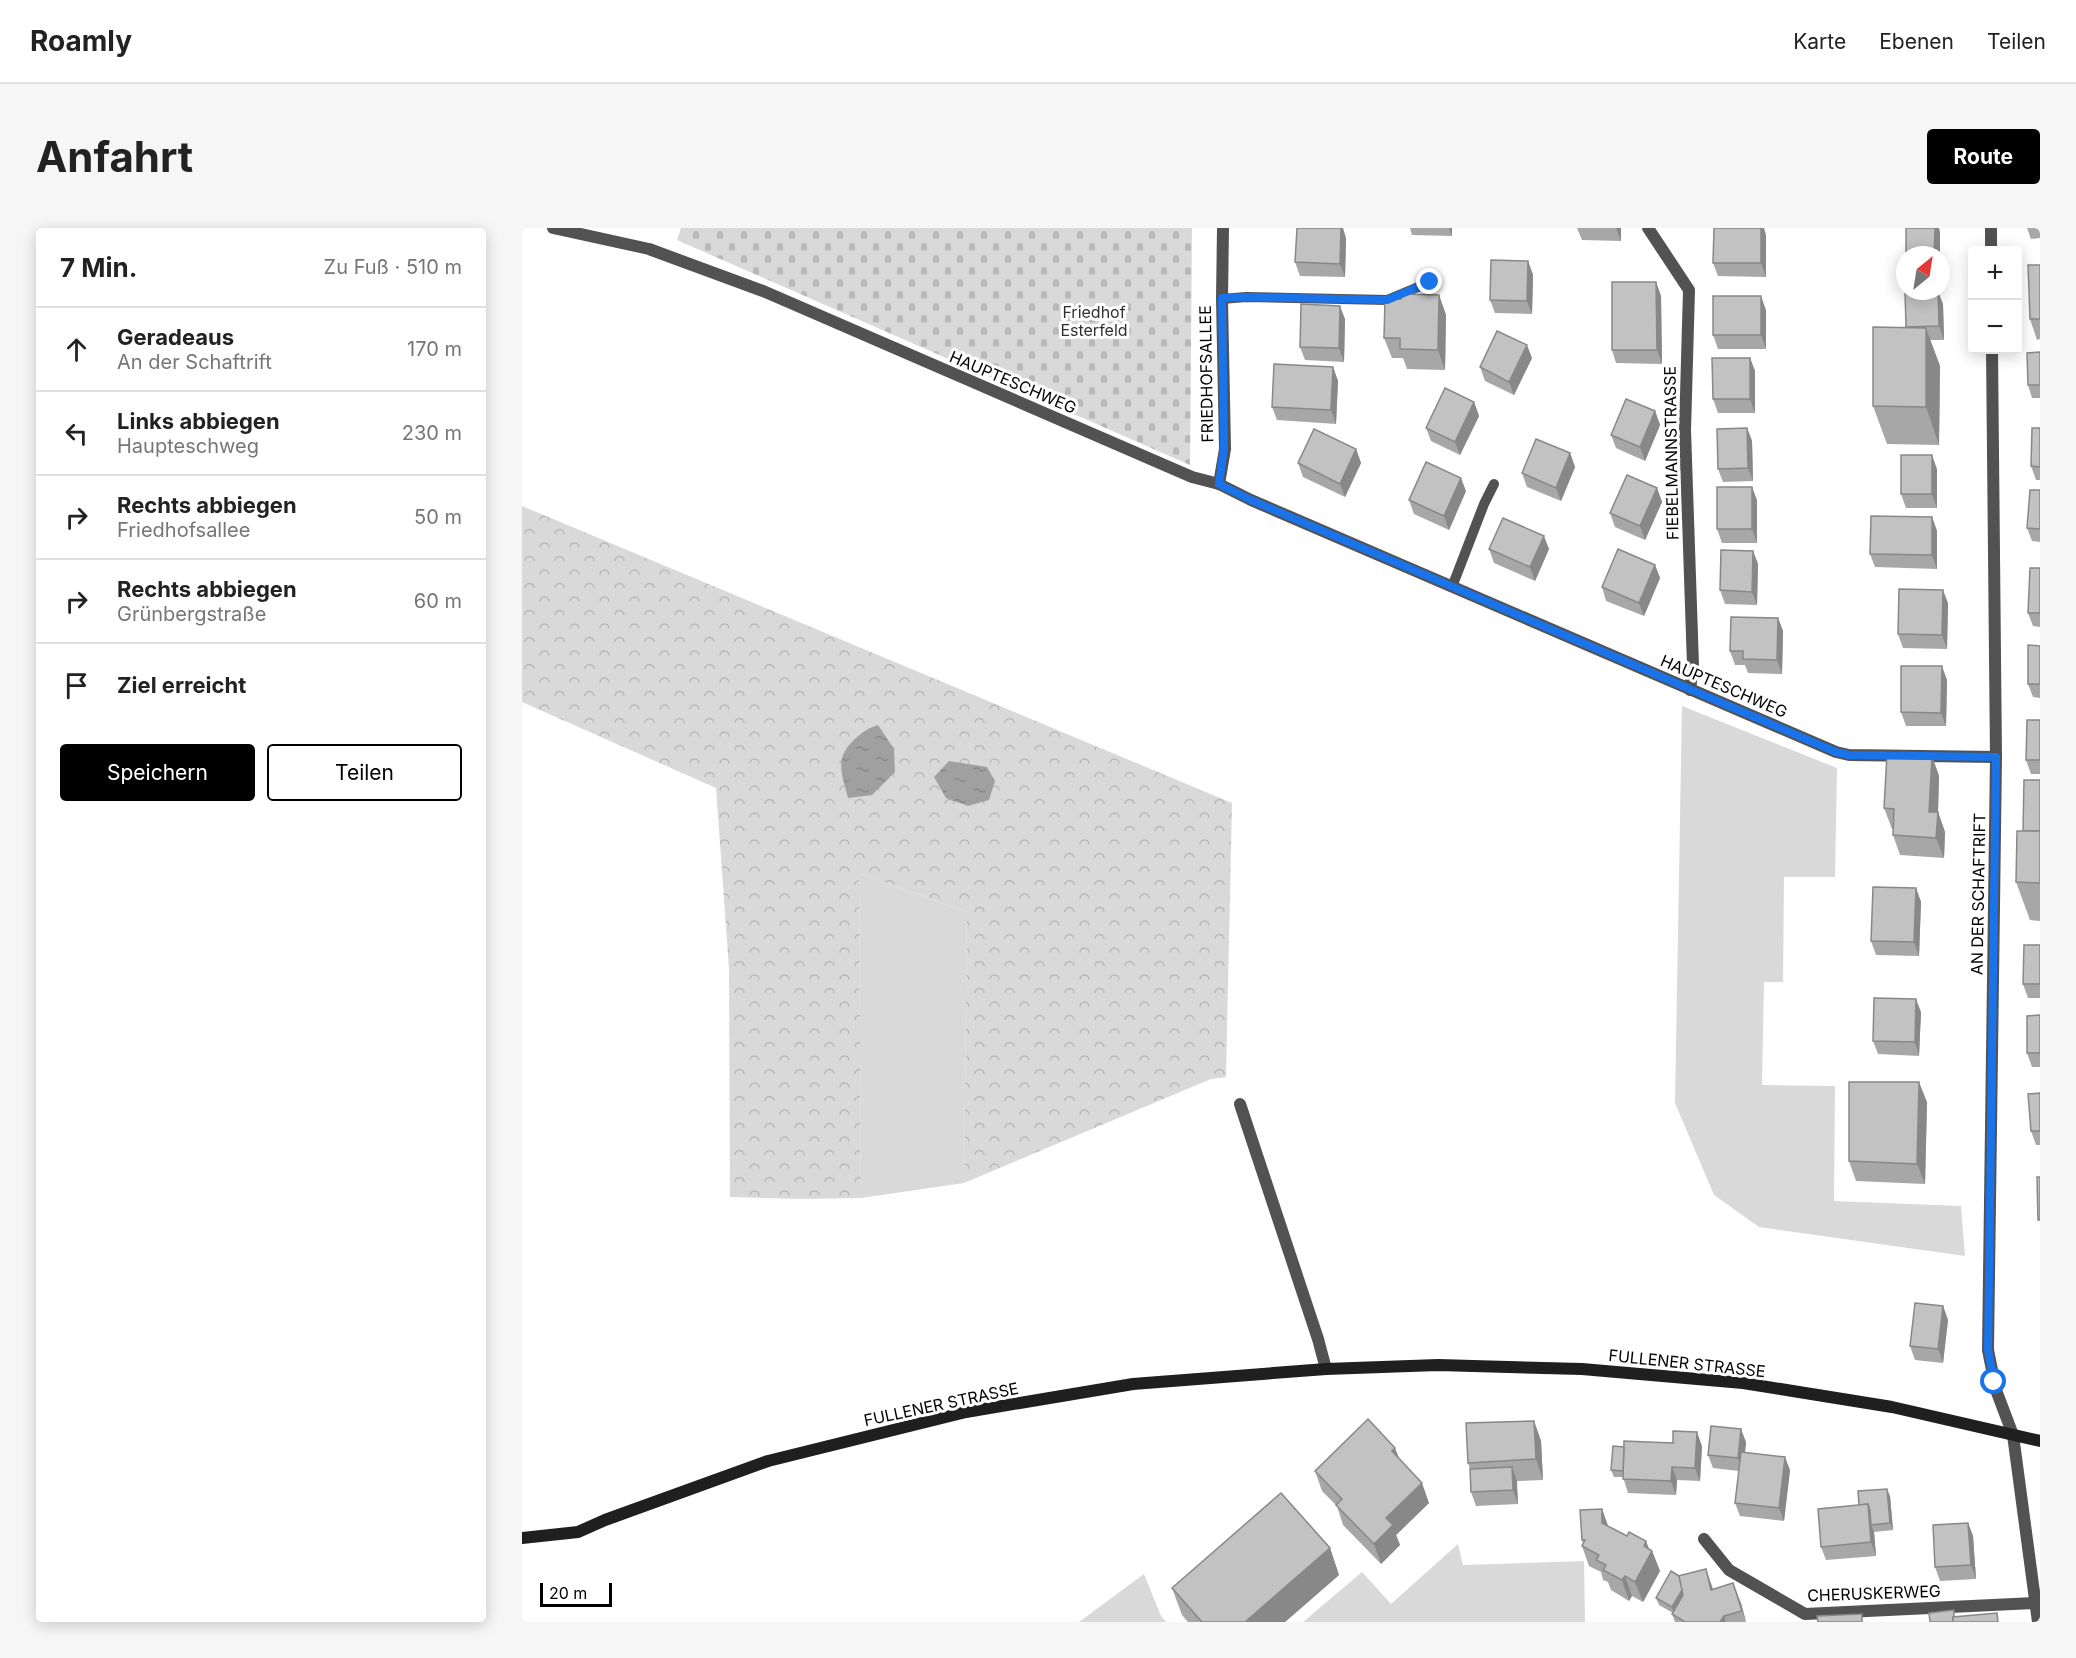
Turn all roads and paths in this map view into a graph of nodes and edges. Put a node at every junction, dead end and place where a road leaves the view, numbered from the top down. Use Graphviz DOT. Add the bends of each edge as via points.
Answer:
graph roads {
  1 [pos="554,228"];
  2 [pos="1223,228"];
  3 [pos="1648,228"];
  4 [pos="1991,228"];
  5 [pos="1991,246"];
  6 [pos="1430,282"];
  7 [pos="1222,298"];
  8 [pos="1992,354"];
  9 [pos="1219,484"];
  10 [pos="1494,484"];
  11 [pos="1452,587"];
  12 [pos="1690,690"];
  13 [pos="1996,757"];
  14 [pos="1240,1104"];
  15 [pos="1326,1369"];
  16 [pos="2013,1435"];
  17 [pos="2040,1441"];
  18 [pos="522,1538"];
  19 [pos="1704,1539"];
  20 [pos="2035,1603"];
  21 [pos="2038,1622"];
  1 -- 9 [label="street, HAUPTESCHWEG" via="649,249 763,291 1192,477"];
  2 -- 7 [label="street, FRIEDHOFSALLEE"];
  3 -- 12 [label="street, FIEBELMANNSTRASSE" via="1689,290 1685,430 1693,665"];
  4 -- 5 [label="street"];
  6 -- 7 [label="lane" via="1387,300"];
  7 -- 9 [label="street, FRIEDHOFSALLEE" via="1224,448"];
  8 -- 13 [label="street, AN DER SCHAFTRIFT"];
  9 -- 11 [label="street, HAUPTESCHWEG"];
  10 -- 11 [label="lane"];
  11 -- 12 [label="street, HAUPTESCHWEG"];
  12 -- 13 [label="street, HAUPTESCHWEG" via="1849,755"];
  13 -- 16 [label="street, AN DER SCHAFTRIFT" via="1988,1350 1996,1390"];
  14 -- 15 [label="street"];
  15 -- 16 [label="main road, FULLENER STRASSE" via="1438,1365 1560,1369 1743,1383 1892,1407"];
  15 -- 18 [label="main road, FULLENER STRASSE" via="1133,1384 966,1412 768,1461 578,1532"];
  16 -- 17 [label="main road, FULLENER STRASSE"];
  16 -- 20 [label="street, AN DER SCHAFTRIFT"];
  19 -- 20 [label="street, CHERUSKERWEG" via="1729,1570 1805,1614"];
  20 -- 21 [label="street, AN DER SCHAFTRIFT"];
}
